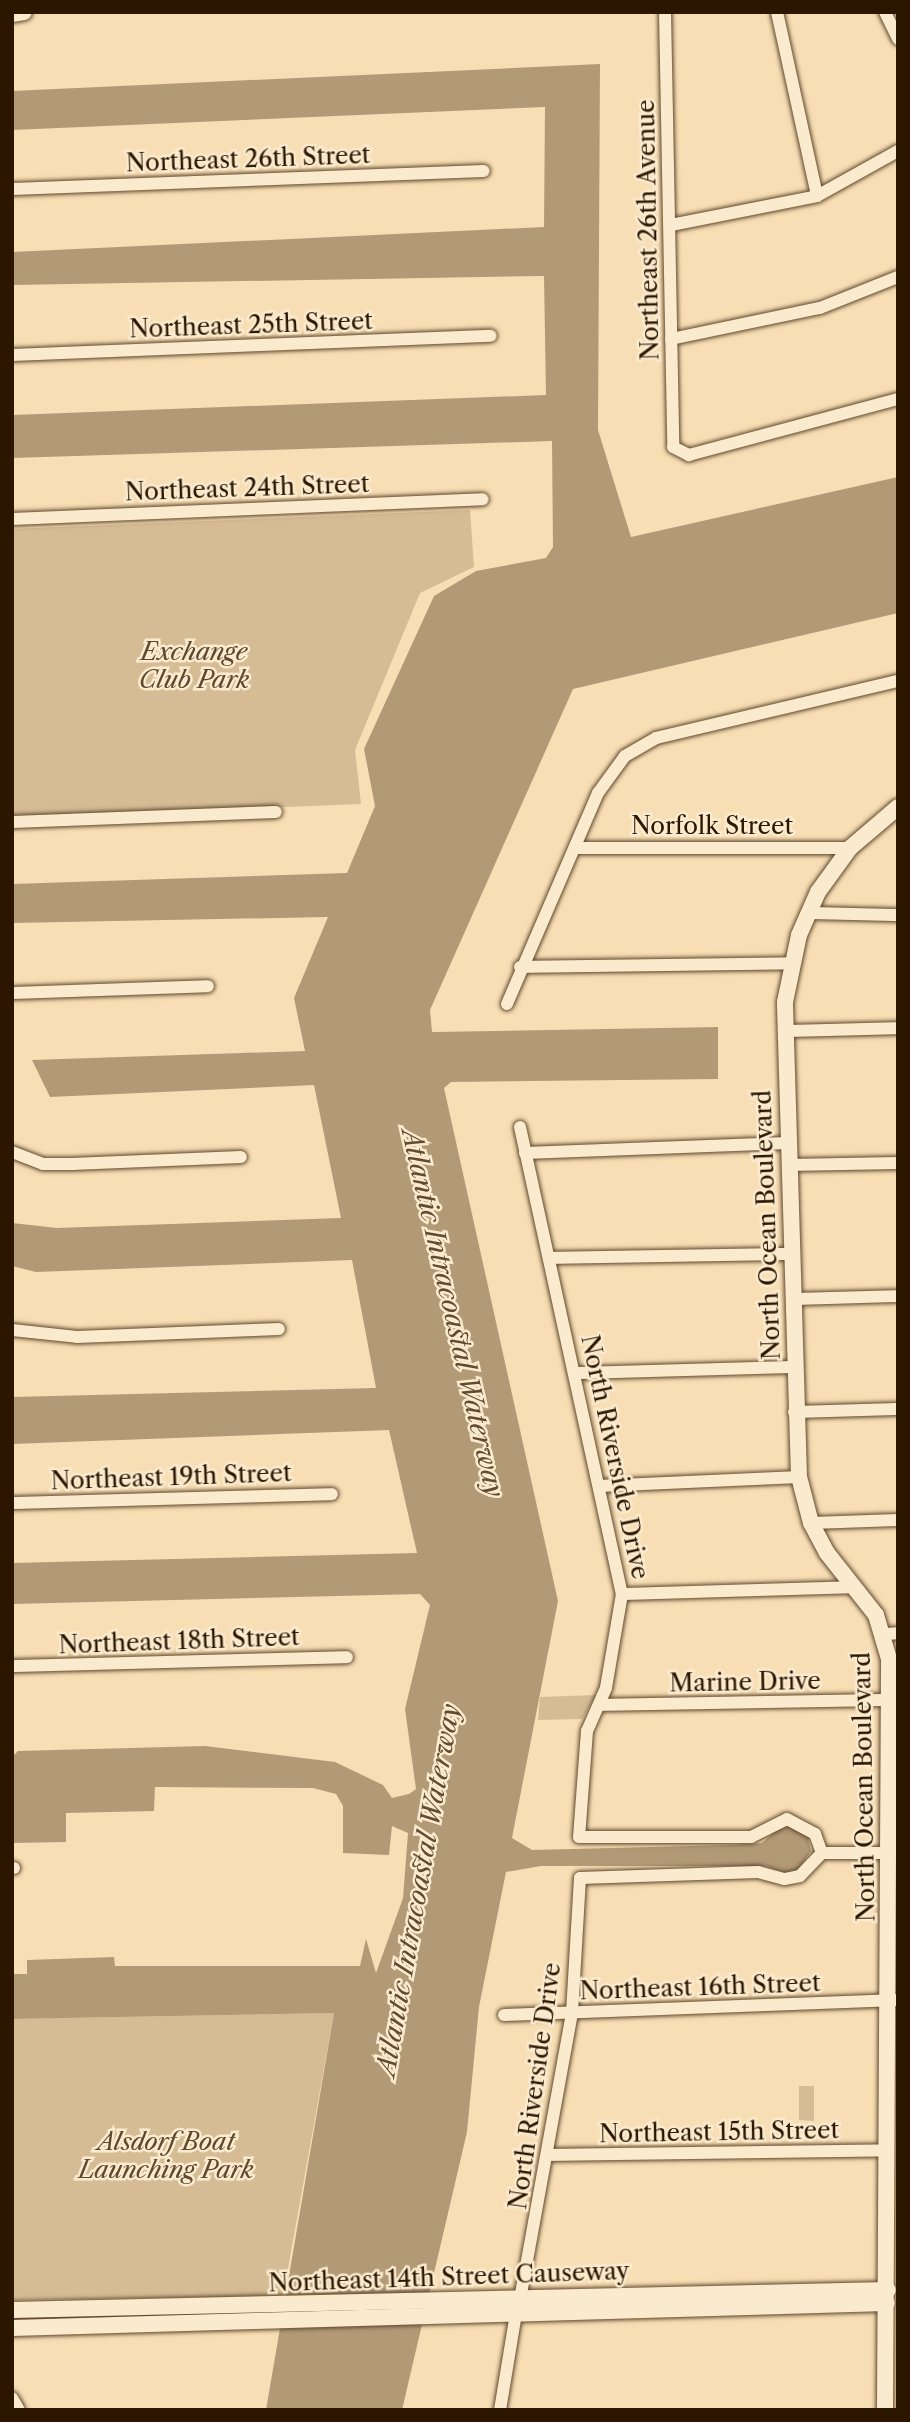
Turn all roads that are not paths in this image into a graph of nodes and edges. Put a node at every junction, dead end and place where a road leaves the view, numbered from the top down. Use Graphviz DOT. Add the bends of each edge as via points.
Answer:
graph roads {
  1 [pos="24,12"];
  2 [pos="665,12"];
  3 [pos="777,12"];
  4 [pos="885,12"];
  5 [pos="12,14"];
  6 [pos="898,38"];
  7 [pos="898,152"];
  8 [pos="484,171"];
  9 [pos="12,189"];
  10 [pos="817,195"];
  11 [pos="671,225"];
  12 [pos="898,277"];
  13 [pos="491,336"];
  14 [pos="671,339"];
  15 [pos="12,355"];
  16 [pos="898,398"];
  17 [pos="483,499"];
  18 [pos="12,519"];
  19 [pos="898,681"];
  20 [pos="898,807"];
  21 [pos="276,812"];
  22 [pos="12,822"];
  23 [pos="575,848"];
  24 [pos="850,848"];
  25 [pos="807,913"];
  26 [pos="898,915"];
  27 [pos="791,963"];
  28 [pos="520,967"];
  29 [pos="208,986"];
  30 [pos="12,993"];
  31 [pos="507,1004"];
  32 [pos="898,1028"];
  33 [pos="785,1031"];
  34 [pos="520,1127"];
  35 [pos="788,1143"];
  36 [pos="12,1152"];
  37 [pos="525,1153"];
  38 [pos="241,1157"];
  39 [pos="898,1163"];
  40 [pos="788,1165"];
  41 [pos="791,1254"];
  42 [pos="550,1258"];
  43 [pos="898,1296"];
  44 [pos="792,1299"];
  45 [pos="279,1329"];
  46 [pos="12,1331"];
  47 [pos="794,1367"];
  48 [pos="577,1373"];
  49 [pos="898,1409"];
  50 [pos="794,1412"];
  51 [pos="799,1477"];
  52 [pos="599,1486"];
  53 [pos="332,1494"];
  54 [pos="12,1503"];
  55 [pos="898,1520"];
  56 [pos="811,1522"];
  57 [pos="853,1587"];
  58 [pos="622,1594"];
  59 [pos="891,1634"];
  60 [pos="347,1657"];
  61 [pos="12,1666"];
  62 [pos="890,1700"];
  63 [pos="600,1705"];
  64 [pos="822,1853"];
  65 [pos="889,1853"];
  66 [pos="893,2000"];
  67 [pos="572,2013"];
  68 [pos="504,2015"];
  69 [pos="888,2150"];
  70 [pos="550,2155"];
  71 [pos="888,2297"];
  72 [pos="518,2306"];
  73 [pos="13,2309"];
  74 [pos="274,2314"];
  75 [pos="12,2328"];
  76 [pos="12,2398"];
  77 [pos="19,2410"];
  78 [pos="500,2410"];
  79 [pos="885,2410"];
  1 -- 5 [label="main road"];
  2 -- 11 [label="street, Northeast 26th Avenue"];
  3 -- 10 [label="street"];
  4 -- 6 [label="street"];
  7 -- 10 [label="street"];
  8 -- 9 [label="street, Northeast 26th Street"];
  10 -- 11 [label="street"];
  11 -- 14 [label="street, Northeast 26th Avenue"];
  12 -- 14 [label="street" via="821,308"];
  13 -- 15 [label="street, Northeast 25th Street"];
  14 -- 16 [label="street, Northeast 26th Avenue" via="673,447 689,456"];
  17 -- 18 [label="street, Northeast 24th Street"];
  19 -- 23 [label="street" via="640,746 611,771"];
  20 -- 24 [label="main road, North Ocean Boulevard"];
  21 -- 22 [label="street"];
  23 -- 24 [label="street, Norfolk Street"];
  23 -- 28 [label="street"];
  24 -- 25 [label="main road, North Ocean Boulevard"];
  25 -- 26 [label="street"];
  25 -- 27 [label="main road, North Ocean Boulevard"];
  27 -- 28 [label="street"];
  27 -- 33 [label="main road, North Ocean Boulevard"];
  28 -- 31 [label="street"];
  29 -- 30 [label="street"];
  32 -- 33 [label="street"];
  33 -- 35 [label="main road, North Ocean Boulevard"];
  34 -- 37 [label="street, North Riverside Drive"];
  35 -- 37 [label="street"];
  35 -- 40 [label="main road, North Ocean Boulevard"];
  36 -- 38 [label="street" via="43,1164"];
  37 -- 42 [label="street, North Riverside Drive"];
  39 -- 40 [label="street"];
  40 -- 41 [label="main road, North Ocean Boulevard"];
  41 -- 42 [label="street"];
  41 -- 44 [label="main road, North Ocean Boulevard"];
  42 -- 48 [label="street, North Riverside Drive"];
  43 -- 44 [label="street"];
  44 -- 47 [label="main road, North Ocean Boulevard"];
  45 -- 46 [label="street" via="77,1337"];
  47 -- 48 [label="street"];
  47 -- 50 [label="main road, North Ocean Boulevard"];
  48 -- 52 [label="street, North Riverside Drive"];
  49 -- 50 [label="street"];
  50 -- 51 [label="main road, North Ocean Boulevard"];
  51 -- 52 [label="street"];
  51 -- 56 [label="main road, North Ocean Boulevard"];
  52 -- 58 [label="street, North Riverside Drive"];
  53 -- 54 [label="street, Northeast 19th Street"];
  55 -- 56 [label="street"];
  56 -- 57 [label="main road, North Ocean Boulevard"];
  57 -- 58 [label="street"];
  57 -- 59 [label="main road, North Ocean Boulevard"];
  58 -- 63 [label="street, North Riverside Drive"];
  59 -- 62 [label="main road, North Ocean Boulevard"];
  60 -- 61 [label="street, Northeast 18th Street"];
  62 -- 63 [label="street, Marine Drive"];
  62 -- 65 [label="main road, North Ocean Boulevard"];
  63 -- 64 [label="street, North Riverside Drive" via="587,1731 579,1837 751,1837 787,1819 815,1834"];
  64 -- 65 [label="street"];
  64 -- 67 [label="street, North Riverside Drive" via="800,1877 784,1879 758,1872 580,1878"];
  65 -- 66 [label="main road, North Ocean Boulevard"];
  66 -- 67 [label="street, Northeast 16th Street"];
  66 -- 69 [label="main road, North Ocean Boulevard"];
  67 -- 68 [label="street, Northeast 16th Street"];
  67 -- 70 [label="street, North Riverside Drive"];
  69 -- 70 [label="street, Northeast 15th Street"];
  69 -- 71 [label="main road, North Ocean Boulevard"];
  70 -- 72 [label="street, North Riverside Drive"];
  71 -- 72 [label="main road, Northeast 14th Street Causeway"];
  71 -- 79 [label="main road, North Ocean Boulevard"];
  72 -- 74 [label="main road, Northeast 14th Street Causeway"];
  72 -- 78 [label="street, North Riverside Drive"];
  73 -- 74 [label="main road, Northeast 14th Street Causeway"];
  73 -- 75 [label="street"];
  74 -- 75 [label="main road, Northeast 14th Street Causeway"];
  76 -- 77 [label="street"];
}
